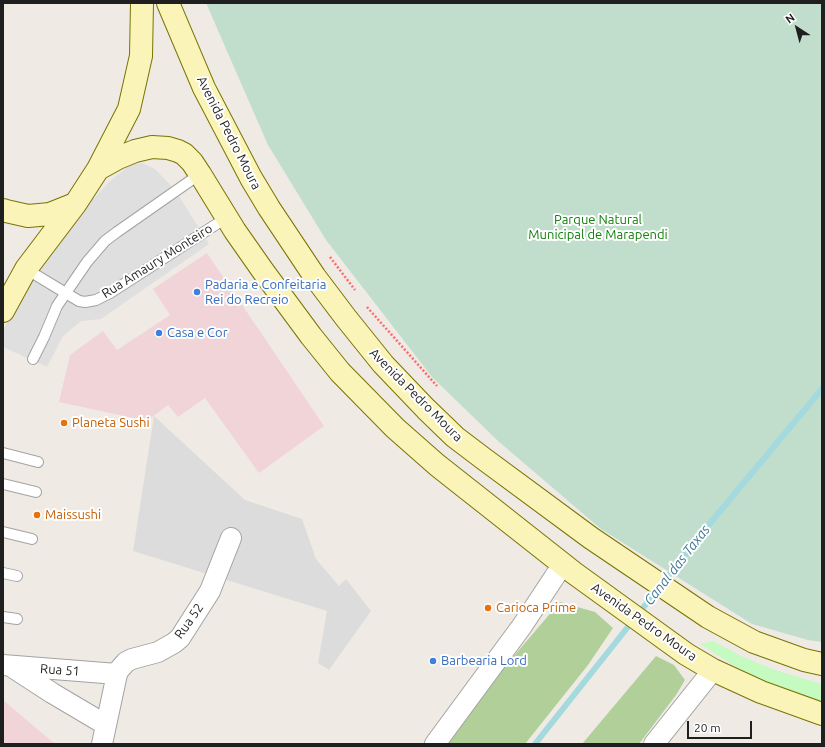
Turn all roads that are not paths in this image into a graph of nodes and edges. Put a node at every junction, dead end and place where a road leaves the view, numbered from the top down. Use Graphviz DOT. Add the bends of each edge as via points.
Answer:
graph roads {
  1 [pos="142,3"];
  2 [pos="168,3"];
  3 [pos="98,169"];
  4 [pos="200,174"];
  5 [pos="76,203"];
  6 [pos="3,210"];
  7 [pos="226,218"];
  8 [pos="26,270"];
  9 [pos="66,294"];
  10 [pos="3,310"];
  11 [pos="33,359"];
  12 [pos="3,454"];
  13 [pos="38,462"];
  14 [pos="3,484"];
  15 [pos="36,492"];
  16 [pos="3,532"];
  17 [pos="231,538"];
  18 [pos="32,539"];
  19 [pos="568,568"];
  20 [pos="3,573"];
  21 [pos="17,576"];
  22 [pos="3,617"];
  23 [pos="17,619"];
  24 [pos="822,664"];
  25 [pos="6,666"];
  26 [pos="713,670"];
  27 [pos="117,674"];
  28 [pos="822,714"];
  29 [pos="104,735"];
  30 [pos="435,744"];
  31 [pos="654,744"];
  1 -- 3 [label="main road" via="141,56 129,109"];
  2 -- 24 [label="main road, Avenida Pedro Moura" via="204,88 269,208 346,318 383,364 426,409 455,437 490,464 591,538 708,617 754,642"];
  3 -- 4 [label="main road, Avenida Pedro Moura" via="135,151 152,147 168,148 184,154"];
  3 -- 5 [label="main road"];
  4 -- 7 [label="main road, Avenida Pedro Moura"];
  4 -- 9 [label="lane" via="105,241 87,262"];
  5 -- 6 [label="main road" via="50,214 28,216"];
  5 -- 8 [label="main road"];
  7 -- 9 [label="lane, Rua Amaury Monteiro" via="96,300 79,301"];
  7 -- 19 [label="main road, Avenida Pedro Moura" via="340,372 395,428 437,465"];
  8 -- 9 [label="lane, Rua Amaury Monteiro"];
  8 -- 10 [label="main road"];
  9 -- 11 [label="lane" via="57,306"];
  12 -- 13 [label="lane"];
  14 -- 15 [label="lane"];
  16 -- 18 [label="lane"];
  17 -- 27 [label="street, Rua 52" via="210,591 180,638 158,652 126,662"];
  19 -- 26 [label="main road, Avenida Pedro Moura" via="686,654"];
  19 -- 30 [label="street"];
  20 -- 21 [label="lane"];
  22 -- 23 [label="lane"];
  25 -- 27 [label="street, Rua 51"];
  25 -- 29 [label="street" via="58,697"];
  26 -- 28 [label="main road, Avenida Pedro Moura" via="761,692"];
  26 -- 31 [label="street"];
  27 -- 29 [label="street"];
}
